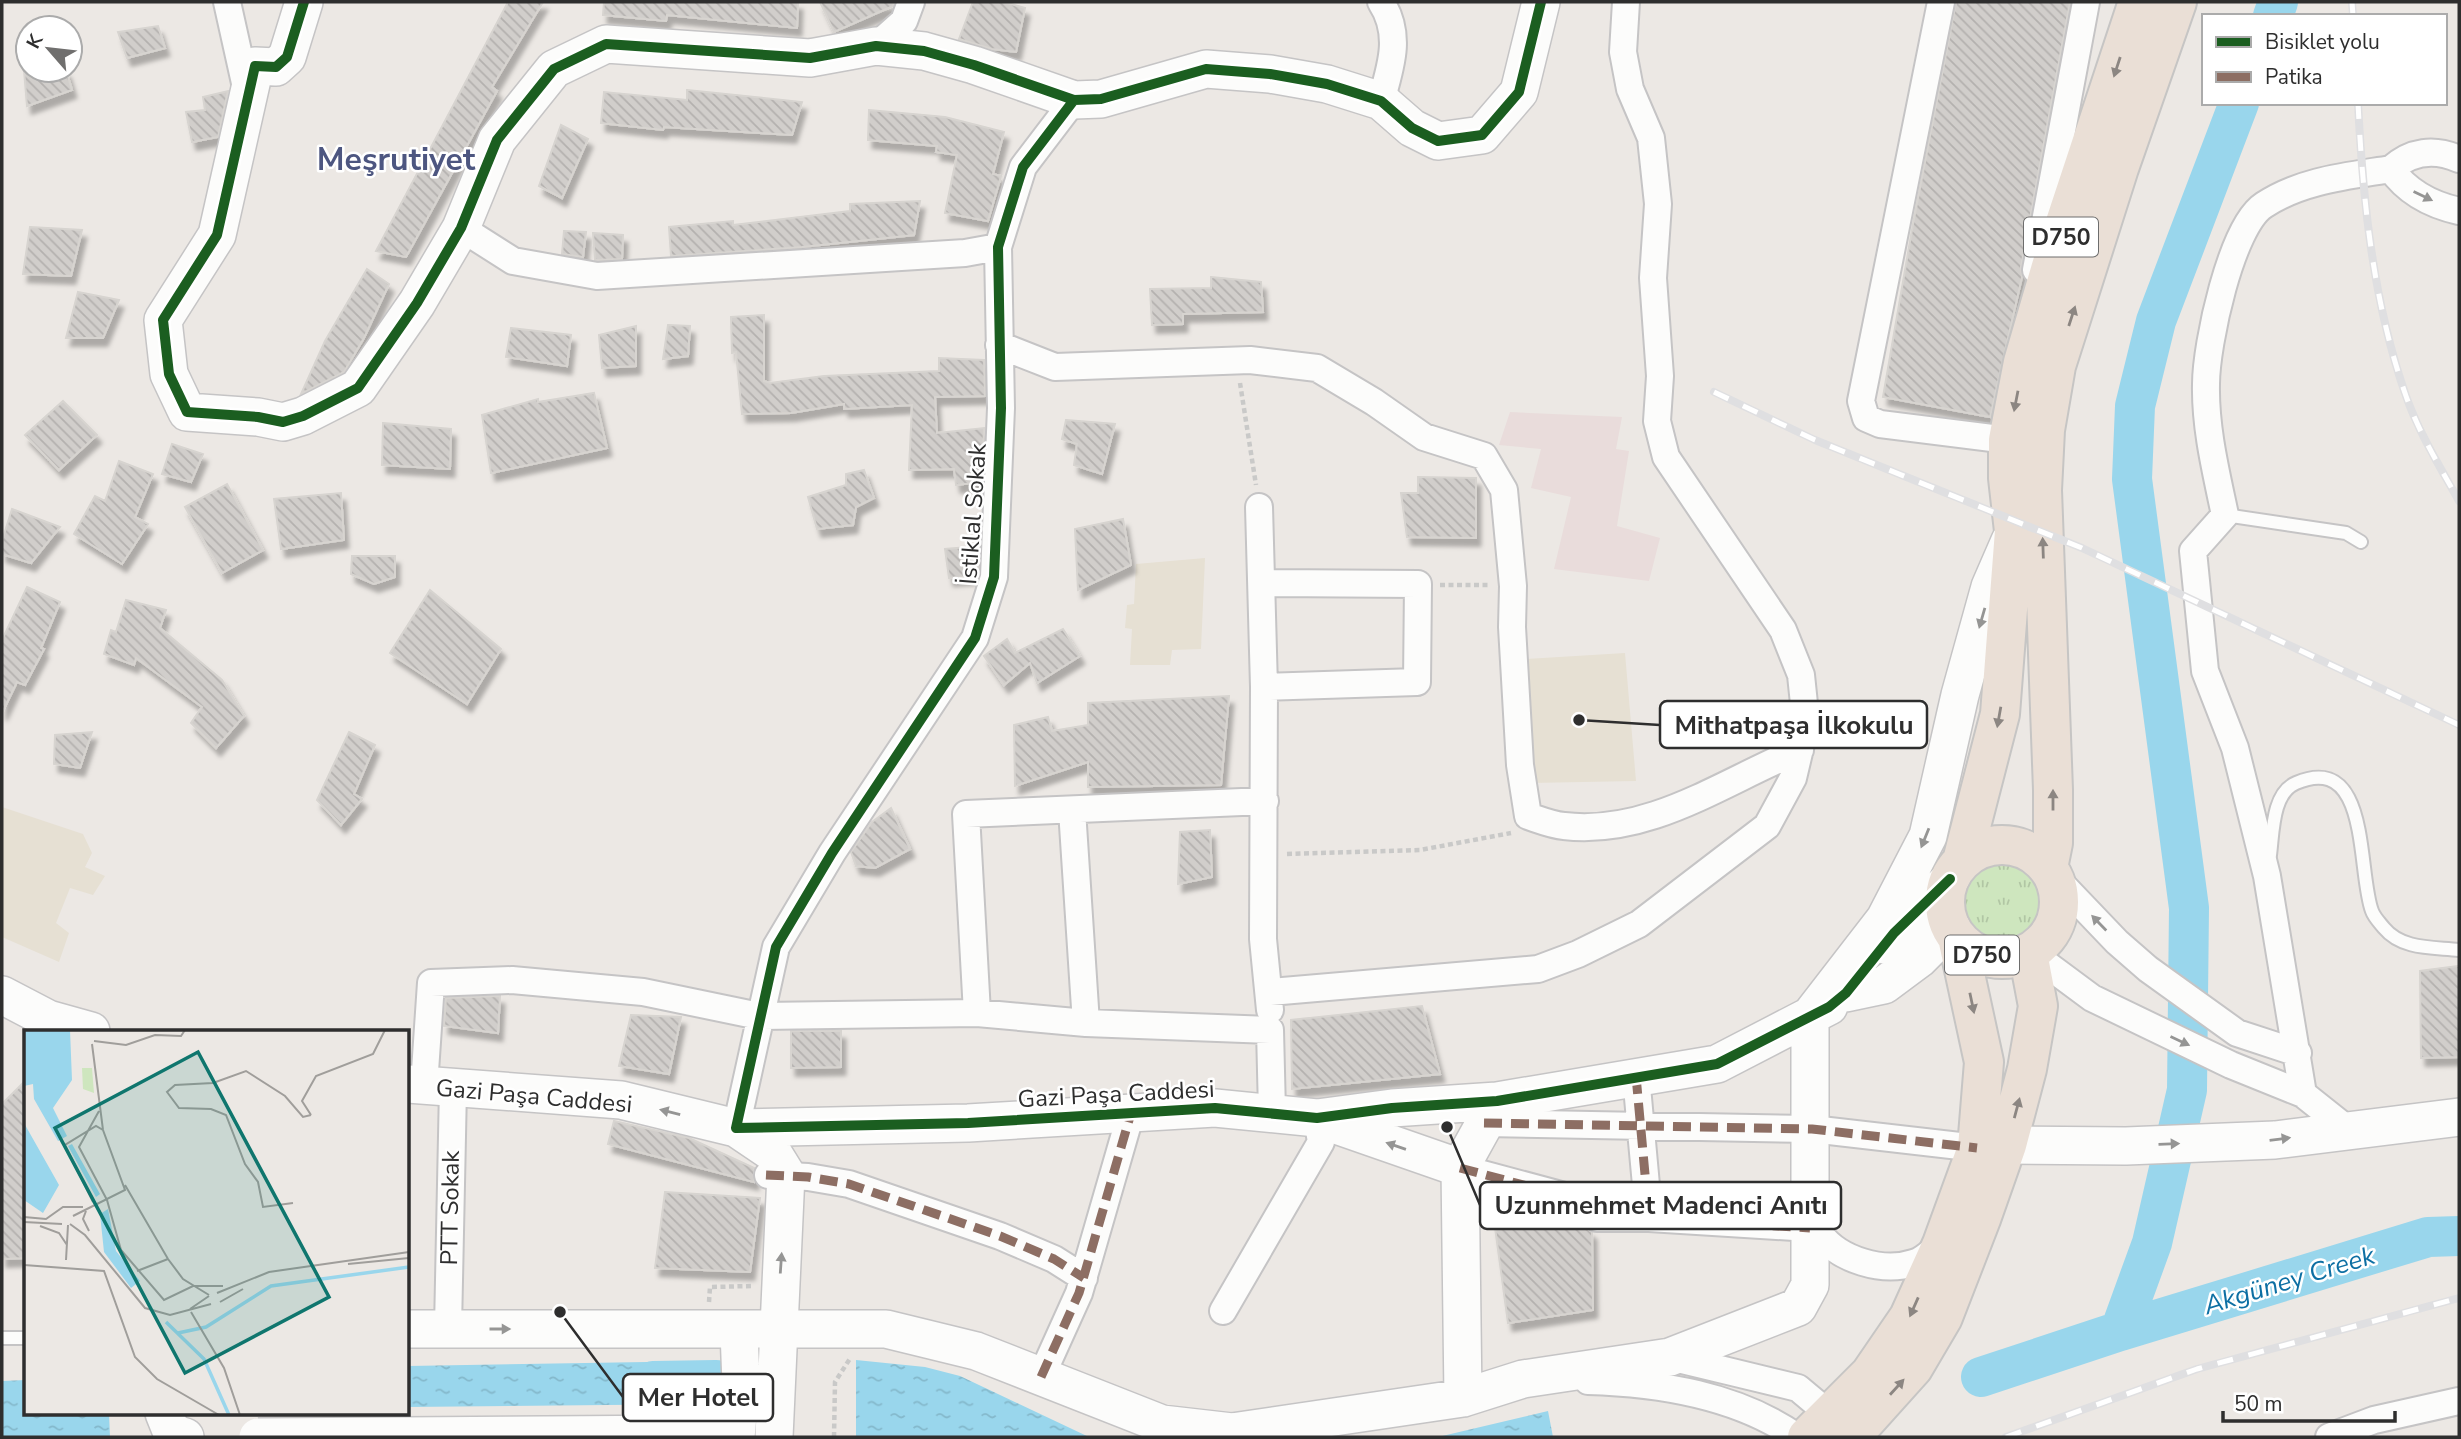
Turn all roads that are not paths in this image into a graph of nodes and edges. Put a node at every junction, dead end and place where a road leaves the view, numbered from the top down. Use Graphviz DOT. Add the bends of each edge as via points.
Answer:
graph roads {
  1 [pos="227,2"];
  2 [pos="304,2"];
  3 [pos="325,2"];
  4 [pos="911,2"];
  5 [pos="1381,2"];
  6 [pos="1541,2"];
  7 [pos="1626,2"];
  8 [pos="1941,2"];
  9 [pos="2086,2"];
  10 [pos="2138,2"];
  11 [pos="2177,2"];
  12 [pos="876,46"];
  13 [pos="287,57"];
  14 [pos="249,100"];
  15 [pos="1074,100"];
  16 [pos="1381,101"];
  17 [pos="2459,159"];
  18 [pos="2391,169"];
  19 [pos="2459,211"];
  20 [pos="461,228"];
  21 [pos="998,247"];
  22 [pos="999,345"];
  23 [pos="2023,362"];
  24 [pos="2008,440"];
  25 [pos="1259,507"];
  26 [pos="2225,515"];
  27 [pos="2014,531"];
  28 [pos="2361,542"];
  29 [pos="1262,583"];
  30 [pos="1264,687"];
  31 [pos="1800,750"];
  32 [pos="1265,801"];
  33 [pos="1072,810"];
  34 [pos="1956,870"];
  35 [pos="2050,871"];
  36 [pos="2267,876"];
  37 [pos="1954,932"];
  38 [pos="2459,950"];
  39 [pos="2029,953"];
  40 [pos="1270,992"];
  41 [pos="1846,993"];
  42 [pos="2,995"];
  43 [pos="977,1013"];
  44 [pos="759,1016"];
  45 [pos="1810,1016"];
  46 [pos="1086,1024"];
  47 [pos="54,1025"];
  48 [pos="85,1030"];
  49 [pos="1270,1030"];
  50 [pos="2298,1053"];
  51 [pos="1636,1076"];
  52 [pos="428,1086"];
  53 [pos="2303,1094"];
  54 [pos="1272,1112"];
  55 [pos="1490,1112"];
  56 [pos="1132,1113"];
  57 [pos="2459,1116"];
  58 [pos="1317,1118"];
  59 [pos="736,1128"];
  60 [pos="1639,1128"];
  61 [pos="1812,1129"];
  62 [pos="2347,1129"];
  63 [pos="1992,1147"];
  64 [pos="1460,1168"];
  65 [pos="776,1176"];
  66 [pos="1810,1216"];
  67 [pos="1649,1218"];
  68 [pos="1942,1244"];
  69 [pos="1084,1278"];
  70 [pos="1223,1311"];
  71 [pos="448,1328"];
  72 [pos="410,1329"];
  73 [pos="723,1331"];
  74 [pos="778,1331"];
  75 [pos="2,1338"];
  76 [pos="24,1338"];
  77 [pos="1670,1357"];
  78 [pos="1041,1377"];
  79 [pos="1523,1379"];
  80 [pos="1463,1398"];
  81 [pos="2459,1401"];
  82 [pos="163,1414"];
  83 [pos="1839,1433"];
  84 [pos="185,1437"];
  85 [pos="258,1437"];
  86 [pos="717,1437"];
  87 [pos="736,1437"];
  88 [pos="774,1437"];
  89 [pos="1797,1437"];
  90 [pos="2329,1437"];
  1 -- 14 [label="street"];
  2 -- 13 [label="street"];
  3 -- 13 [label="street"];
  4 -- 12 [label="street" via="904,21"];
  5 -- 16 [label="street" via="1392,18 1394,55"];
  6 -- 16 [label="street" via="1519,92 1482,135 1438,141 1412,128"];
  7 -- 31 [label="street" via="1623,52 1630,89 1651,138 1658,204 1653,278 1660,376 1657,421 1666,457 1783,630 1801,676 1806,723"];
  8 -- 24 [label="street" via="1861,401 1866,418 1880,424"];
  9 -- 23 [label="street" via="2041,226"];
  10 -- 23 [label="highway, D750, one-way"];
  35 -- 11 [label="highway, D750, one-way" via="2053,790 2042,490 2045,430 2056,366"];
  12 -- 15 [label="street" via="924,51"];
  12 -- 20 [label="street" via="810,58 606,44 554,69 497,140"];
  13 -- 14 [label="street" via="276,67 255,66"];
  14 -- 20 [label="street" via="217,236 163,320 169,374 187,412 283,422 358,388"];
  15 -- 16 [label="street" via="1101,99 1206,69 1327,84"];
  15 -- 21 [label="street, İstiklal Sokak" via="1023,167"];
  17 -- 18 [label="street" via="2424,152 2406,156"];
  18 -- 19 [label="street, one-way" via="2417,195"];
  18 -- 26 [label="street" via="2314,182 2262,206 2238,238 2222,291 2206,383 2211,448"];
  20 -- 21 [label="street" via="513,261 597,276 965,253"];
  21 -- 22 [label="street, İstiklal Sokak"];
  22 -- 31 [label="street" via="1055,367 1236,361 1317,368 1424,437 1484,456 1504,490 1520,765 1528,816 1562,826 1596,827 1643,820"];
  22 -- 44 [label="street, İstiklal Sokak" via="994,577 975,638 832,853 776,947"];
  23 -- 24 [label="highway, D750, one-way"];
  24 -- 27 [label="highway, D750"];
  25 -- 29 [label="street"];
  26 -- 28 [label="lane" via="2346,533"];
  26 -- 36 [label="street" via="2193,551 2205,671 2235,748"];
  27 -- 34 [label="highway, D750, one-way" via="2000,714"];
  27 -- 45 [label="street, one-way" via="1990,587 1928,836 1885,919"];
  29 -- 30 [label="street"];
  29 -- 30 [label="street" via="1418,584 1417,682"];
  30 -- 32 [label="street"];
  31 -- 40 [label="street" via="1793,778 1767,826 1657,911 1578,954 1538,969"];
  32 -- 33 [label="street"];
  32 -- 40 [label="street" via="1264,939"];
  33 -- 43 [label="street" via="966,814"];
  33 -- 46 [label="street"];
  34 -- 35 [label="highway" via="1984,847 2003,844 2022,847"];
  34 -- 37 [label="highway, D750" via="1945,906"];
  34 -- 41 [label="street" via="1894,933"];
  35 -- 39 [label="highway, D750" via="2059,907 2044,941"];
  50 -- 35 [label="street, one-way" via="2237,1033 2148,969"];
  36 -- 38 [label="lane" via="2276,809 2292,784 2312,777 2328,780 2344,789 2355,810 2372,912 2405,944"];
  36 -- 50 [label="street"];
  37 -- 39 [label="highway, D750" via="1975,953 1993,959"];
  37 -- 41 [label="street" via="1884,985"];
  37 -- 63 [label="highway, D750, one-way" via="1984,1062"];
  39 -- 53 [label="street, one-way" via="2092,999"];
  63 -- 39 [label="highway, D750, one-way" via="2027,1069 2039,1006"];
  40 -- 49 [label="street"];
  41 -- 45 [label="street, Gazi Paşa Caddesi"];
  42 -- 47 [label="street"];
  43 -- 44 [label="street"];
  43 -- 46 [label="street"];
  44 -- 52 [label="street, PTT Sokak" via="643,992 512,980 431,983"];
  44 -- 59 [label="street, İstiklal Sokak"];
  45 -- 51 [label="street, Gazi Paşa Caddesi" via="1717,1064"];
  45 -- 61 [label="street"];
  46 -- 49 [label="street"];
  47 -- 48 [label="street"];
  49 -- 54 [label="street"];
  50 -- 53 [label="street"];
  51 -- 55 [label="street, Gazi Paşa Caddesi"];
  51 -- 60 [label="street"];
  59 -- 52 [label="street, Gazi Paşa Caddesi, one-way" via="621,1100"];
  52 -- 71 [label="street, PTT Sokak"];
  53 -- 62 [label="street"];
  54 -- 56 [label="street, Gazi Paşa Caddesi" via="1215,1108"];
  54 -- 58 [label="street, Gazi Paşa Caddesi"];
  55 -- 58 [label="street, Gazi Paşa Caddesi" via="1392,1108"];
  55 -- 60 [label="street"];
  55 -- 64 [label="street"];
  56 -- 59 [label="street, Gazi Paşa Caddesi" via="968,1123"];
  56 -- 69 [label="street"];
  57 -- 62 [label="street"];
  64 -- 58 [label="street, one-way"];
  58 -- 70 [label="street" via="1321,1142"];
  59 -- 65 [label="street" via="774,1153"];
  60 -- 61 [label="street"];
  60 -- 67 [label="street"];
  61 -- 63 [label="street"];
  61 -- 66 [label="street"];
  63 -- 62 [label="street, one-way" via="2275,1140"];
  63 -- 68 [label="highway, D750"];
  83 -- 63 [label="highway, D750, one-way" via="1913,1368 1942,1317"];
  64 -- 67 [label="street" via="1572,1198 1597,1218"];
  64 -- 80 [label="street"];
  65 -- 69 [label="street" via="849,1184 1000,1236 1054,1259"];
  74 -- 65 [label="street, one-way"];
  66 -- 67 [label="street"];
  66 -- 68 [label="street" via="1834,1247 1873,1264 1898,1267 1917,1263"];
  66 -- 77 [label="street" via="1810,1284 1798,1307"];
  68 -- 83 [label="highway, D750, one-way" via="1909,1317 1870,1374"];
  69 -- 78 [label="street"];
  71 -- 72 [label="street"];
  71 -- 73 [label="street, one-way"];
  73 -- 74 [label="street"];
  73 -- 87 [label="street" via="741,1383"];
  74 -- 78 [label="street" via="886,1329 976,1351"];
  74 -- 88 [label="street"];
  75 -- 76 [label="lane"];
  77 -- 79 [label="street"];
  77 -- 83 [label="street" via="1798,1388"];
  78 -- 80 [label="street" via="1162,1424 1232,1432"];
  79 -- 80 [label="street"];
  79 -- 89 [label="street" via="1677,1390 1735,1404"];
  81 -- 90 [label="street" via="2374,1420"];
  82 -- 84 [label="street" via="172,1433"];
  85 -- 86 [label="street, bridge"];
}
